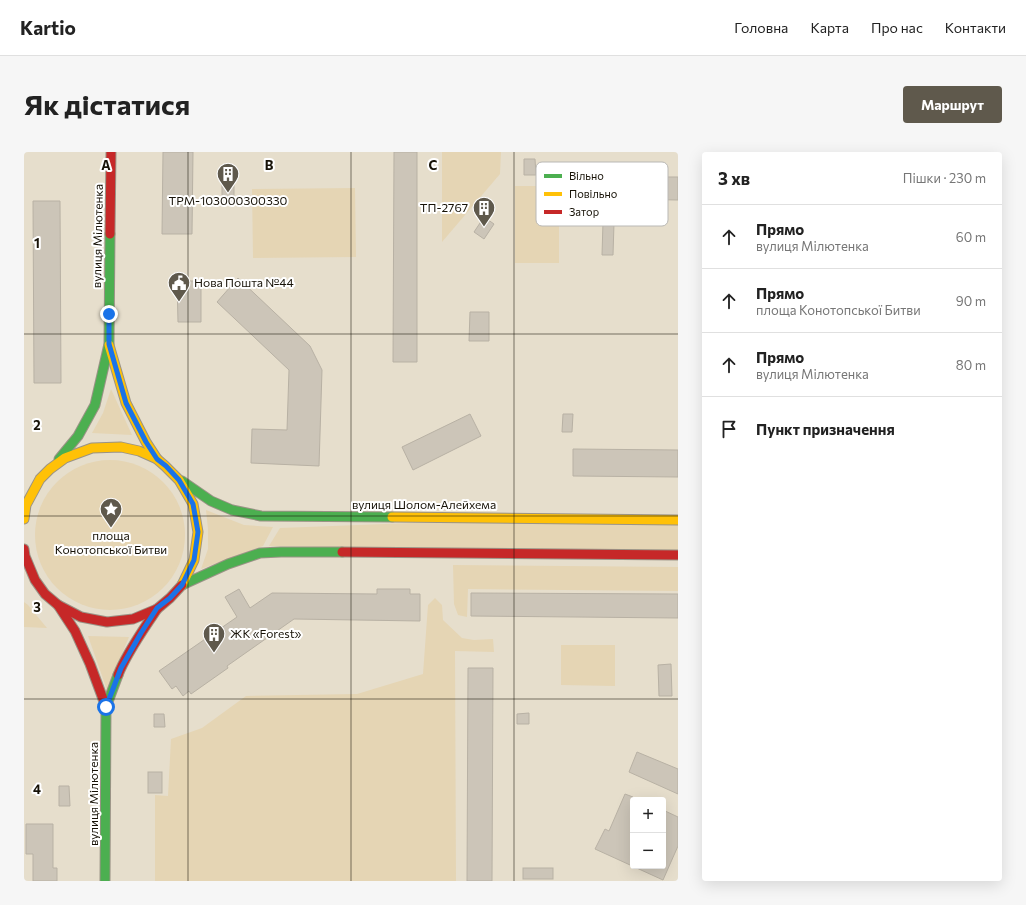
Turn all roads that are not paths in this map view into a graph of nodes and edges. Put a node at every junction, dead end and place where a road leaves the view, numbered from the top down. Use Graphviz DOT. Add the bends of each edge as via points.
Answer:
graph roads {
  1 [pos="111,152"];
  2 [pos="109,344"];
  3 [pos="157,459"];
  4 [pos="50,469"];
  5 [pos="40,479"];
  6 [pos="179,480"];
  7 [pos="30,483"];
  8 [pos="24,519"];
  9 [pos="678,520"];
  10 [pos="24,550"];
  11 [pos="678,555"];
  12 [pos="24,576"];
  13 [pos="35,580"];
  14 [pos="182,585"];
  15 [pos="58,605"];
  16 [pos="157,608"];
  17 [pos="106,707"];
  18 [pos="105,881"];
  1 -- 2 [label="street, вулиця Мілютенка"];
  2 -- 3 [label="street, вулиця Мілютенка" via="126,403"];
  2 -- 4 [label="street, вулиця Мілютенка" via="95,405 78,436"];
  3 -- 4 [label="street" via="121,447 92,448 65,458"];
  3 -- 6 [label="street"];
  4 -- 5 [label="street"];
  5 -- 7 [label="street"];
  5 -- 8 [label="street" via="26,505"];
  6 -- 9 [label="street, вулиця Шолом-Алейхема" via="211,501 232,510 261,516"];
  6 -- 14 [label="street" via="193,504 198,532 194,560"];
  10 -- 13 [label="street"];
  11 -- 14 [label="street" via="260,553"];
  12 -- 13 [label="street"];
  13 -- 15 [label="street"];
  14 -- 16 [label="street"];
  15 -- 16 [label="street" via="82,617 107,622 133,619"];
  15 -- 17 [label="street, вулиця Мілютенка" via="75,631"];
  16 -- 17 [label="street, вулиця Мілютенка" via="121,668"];
  17 -- 18 [label="street, вулиця Мілютенка"];
}
